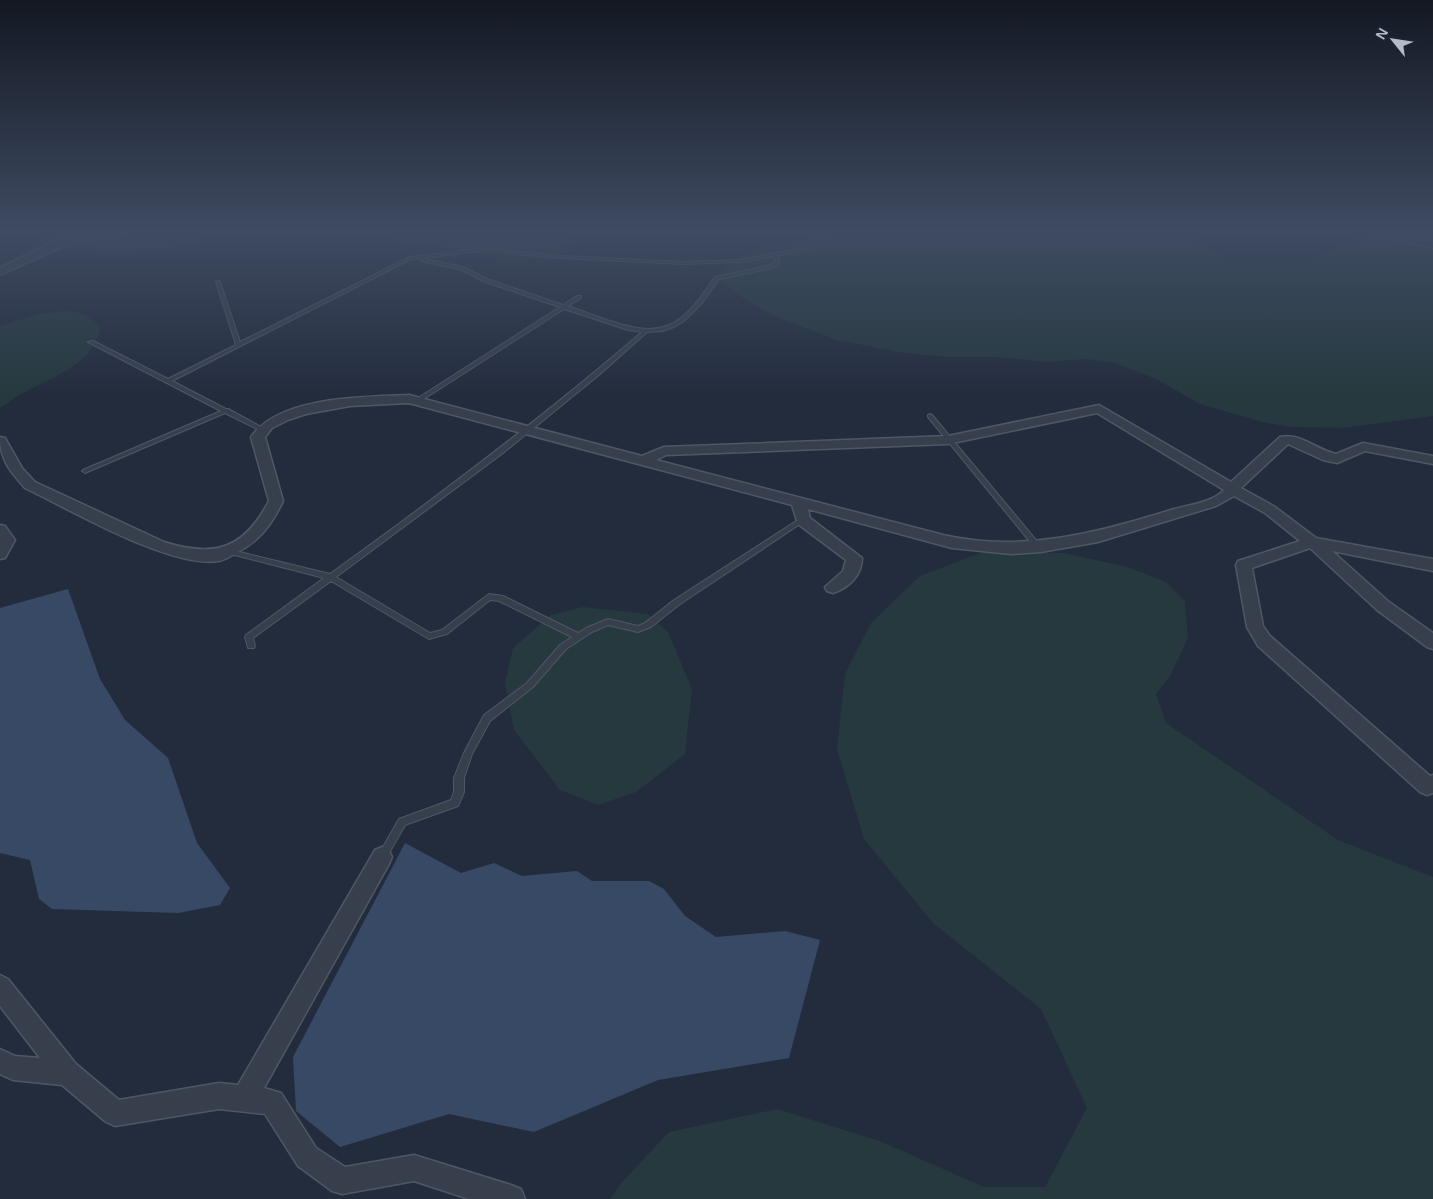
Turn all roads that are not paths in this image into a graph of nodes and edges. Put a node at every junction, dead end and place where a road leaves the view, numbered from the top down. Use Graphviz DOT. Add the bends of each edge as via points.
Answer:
graph roads {
  1 [pos="219,285"];
  2 [pos="356,285"];
  3 [pos="500,285"];
  4 [pos="713,285"];
  5 [pos="579,297"];
  6 [pos="564,306"];
  7 [pos="645,332"];
  8 [pos="91,342"];
  9 [pos="238,344"];
  10 [pos="168,381"];
  11 [pos="417,401"];
  12 [pos="227,410"];
  13 [pos="930,416"];
  14 [pos="262,429"];
  15 [pos="529,431"];
  16 [pos="948,440"];
  17 [pos="0,441"];
  18 [pos="1433,460"];
  19 [pos="643,461"];
  20 [pos="85,471"];
  21 [pos="1232,490"];
  22 [pos="798,503"];
  23 [pos="803,520"];
  24 [pos="0,530"];
  25 [pos="1312,542"];
  26 [pos="1038,547"];
  27 [pos="227,551"];
  28 [pos="0,554"];
  29 [pos="1433,565"];
  30 [pos="330,577"];
  31 [pos="833,587"];
  32 [pos="578,637"];
  33 [pos="1433,642"];
  34 [pos="251,646"];
  35 [pos="1433,784"];
  36 [pos="382,857"];
  37 [pos="0,987"];
  38 [pos="0,1062"];
  39 [pos="67,1073"];
  40 [pos="244,1099"];
  41 [pos="511,1199"];
  1 -- 9 [label="lane"];
  2 -- 9 [label="lane"];
  3 -- 6 [label="lane"];
  4 -- 7 [label="lane" via="703,301 674,326"];
  5 -- 6 [label="lane"];
  6 -- 7 [label="lane"];
  6 -- 11 [label="lane"];
  7 -- 15 [label="lane"];
  8 -- 10 [label="lane"];
  9 -- 10 [label="lane"];
  10 -- 12 [label="lane"];
  11 -- 14 [label="street" via="380,400 303,410 276,419"];
  11 -- 15 [label="street"];
  12 -- 14 [label="lane"];
  12 -- 20 [label="lane"];
  13 -- 16 [label="lane"];
  14 -- 27 [label="street" via="258,437 276,501 266,521 247,541"];
  15 -- 19 [label="street"];
  15 -- 30 [label="lane"];
  16 -- 19 [label="street" via="664,451"];
  16 -- 21 [label="street" via="1099,409"];
  16 -- 26 [label="lane"];
  17 -- 27 [label="street" via="30,485 160,546 184,554 218,556"];
  18 -- 21 [label="street" via="1363,447 1337,459 1328,458 1295,441 1285,440"];
  19 -- 22 [label="street"];
  21 -- 25 [label="street" via="1270,510"];
  21 -- 26 [label="street" via="1211,503 1098,538"];
  22 -- 23 [label="street"];
  22 -- 26 [label="street" via="982,547"];
  23 -- 31 [label="street" via="854,558 855,568"];
  23 -- 32 [label="lane" via="677,602 648,625 638,629 608,622"];
  24 -- 28 [label="street" via="7,540"];
  25 -- 29 [label="street"];
  25 -- 33 [label="street" via="1383,606"];
  25 -- 35 [label="street" via="1244,565 1255,627 1264,641 1427,786"];
  27 -- 30 [label="lane"];
  30 -- 32 [label="lane" via="429,636 444,632 489,597 500,598"];
  30 -- 34 [label="lane" via="249,637"];
  32 -- 36 [label="lane" via="563,647 530,685 487,718 462,770 455,803 402,822"];
  36 -- 40 [label="street"];
  37 -- 39 [label="street"];
  38 -- 39 [label="street" via="13,1068"];
  39 -- 40 [label="street" via="115,1113 219,1096"];
  40 -- 41 [label="street" via="272,1102 307,1157 342,1180 414,1168"];
}
